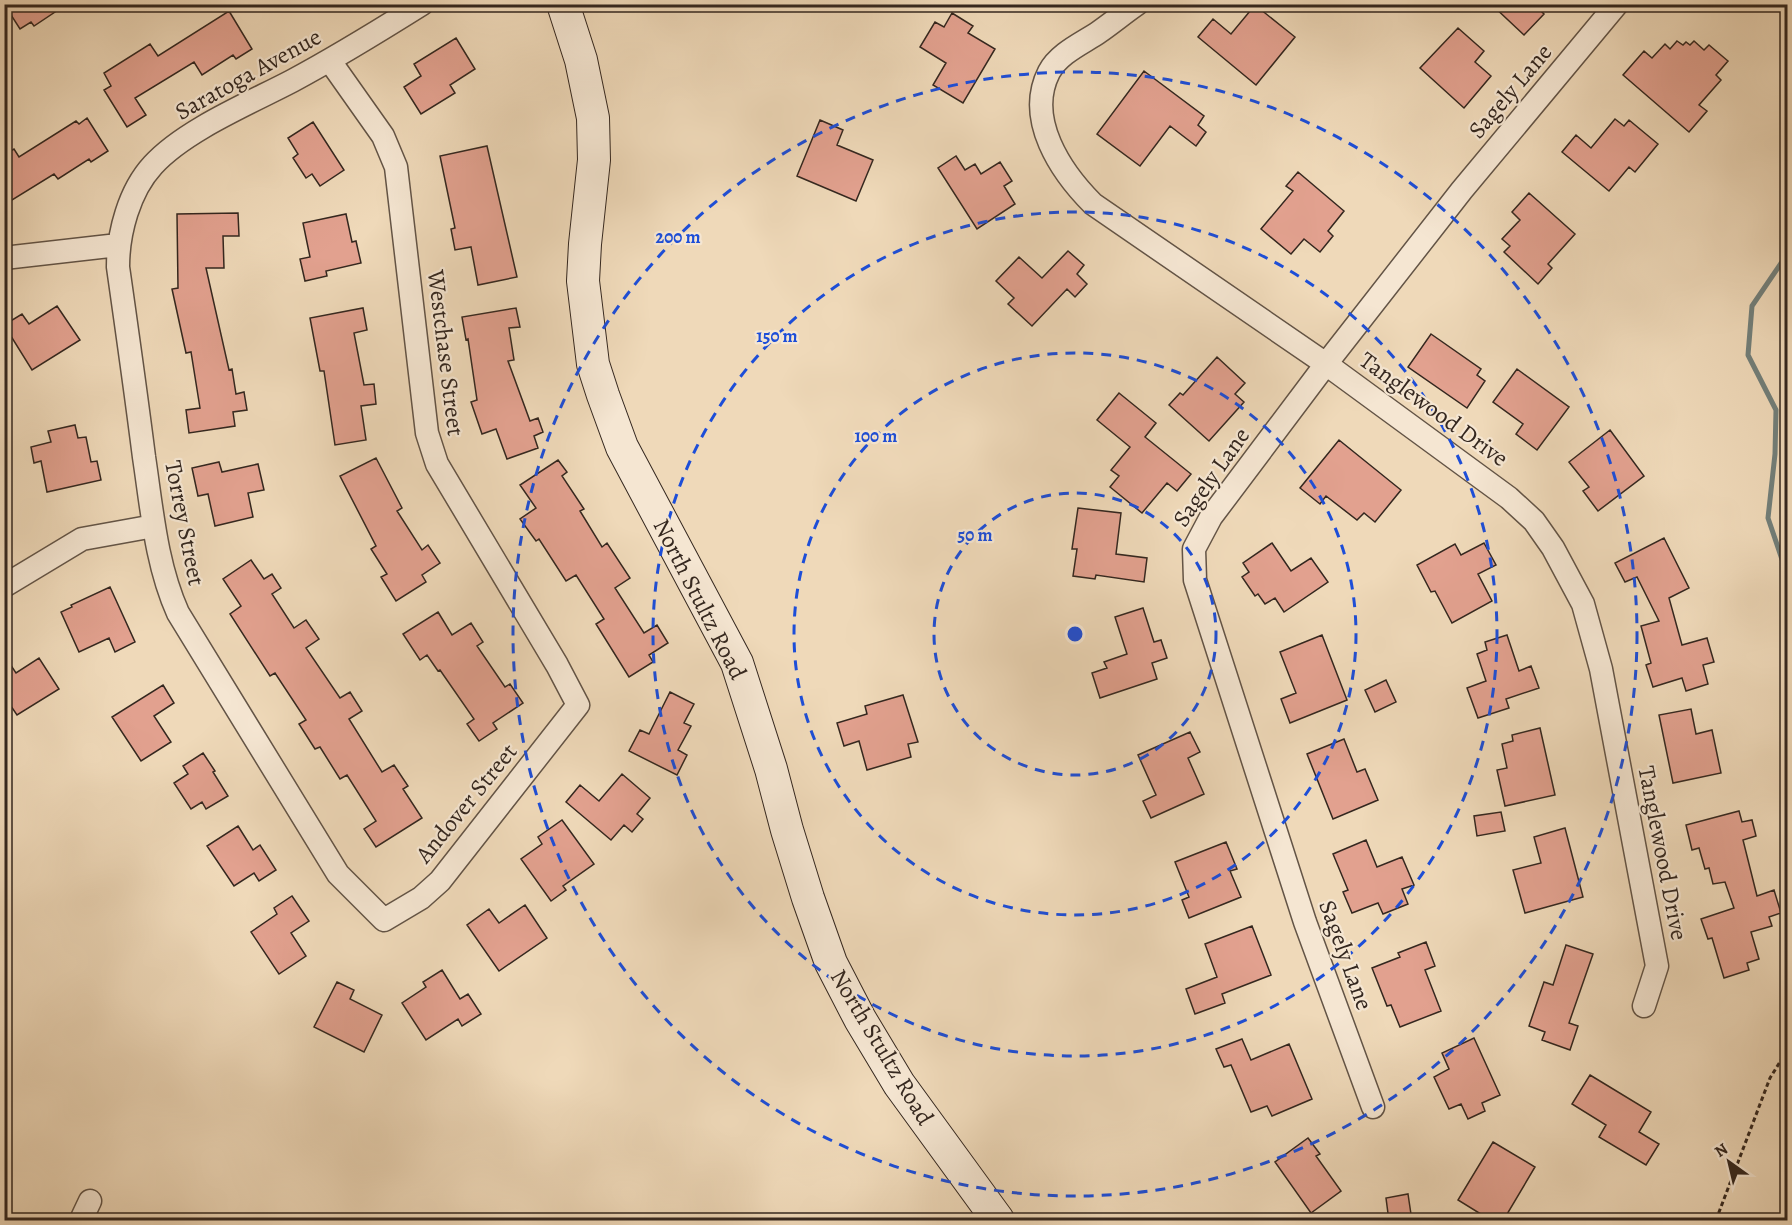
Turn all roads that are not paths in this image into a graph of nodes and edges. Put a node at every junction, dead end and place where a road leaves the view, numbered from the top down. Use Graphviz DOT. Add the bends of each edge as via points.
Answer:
graph roads {
  1 [pos="422,4"];
  2 [pos="563,4"];
  3 [pos="1137,4"];
  4 [pos="1617,4"];
  5 [pos="330,61"];
  6 [pos="141,184"];
  7 [pos="118,245"];
  8 [pos="4,258"];
  9 [pos="1326,364"];
  10 [pos="154,526"];
  11 [pos="4,586"];
  12 [pos="578,705"];
  13 [pos="384,920"];
  14 [pos="1644,1006"];
  15 [pos="1373,1107"];
  16 [pos="998,1221"];
  1 -- 5 [label="street, Saratoga Avenue"];
  2 -- 16 [label="street, North Stultz Road" via="581,60 593,118 594,160 583,281 593,364 603,395 622,447 736,663 831,963 899,1084"];
  3 -- 9 [label="street, Tanglewood Drive" via="1062,57 1050,72 1042,115 1052,149 1077,188 1093,204"];
  4 -- 9 [label="street, Sagely Lane" via="1462,190"];
  5 -- 6 [label="street, Saratoga Avenue" via="190,136 166,152"];
  5 -- 12 [label="street, Westchase Street" via="383,136 396,167 431,450"];
  6 -- 7 [label="street, Torrey Street"];
  7 -- 8 [label="street"];
  7 -- 10 [label="street, Torrey Street"];
  9 -- 14 [label="street, Tanglewood Drive" via="1509,498 1534,521 1583,604 1601,669 1657,966"];
  9 -- 15 [label="street, Sagely Lane" via="1211,517 1194,549 1194,565 1305,922"];
  10 -- 11 [label="street" via="82,539"];
  10 -- 13 [label="street, Torrey Street" via="164,577 178,613 338,874"];
  12 -- 13 [label="street, Andover Street" via="440,881 421,898"];
}
